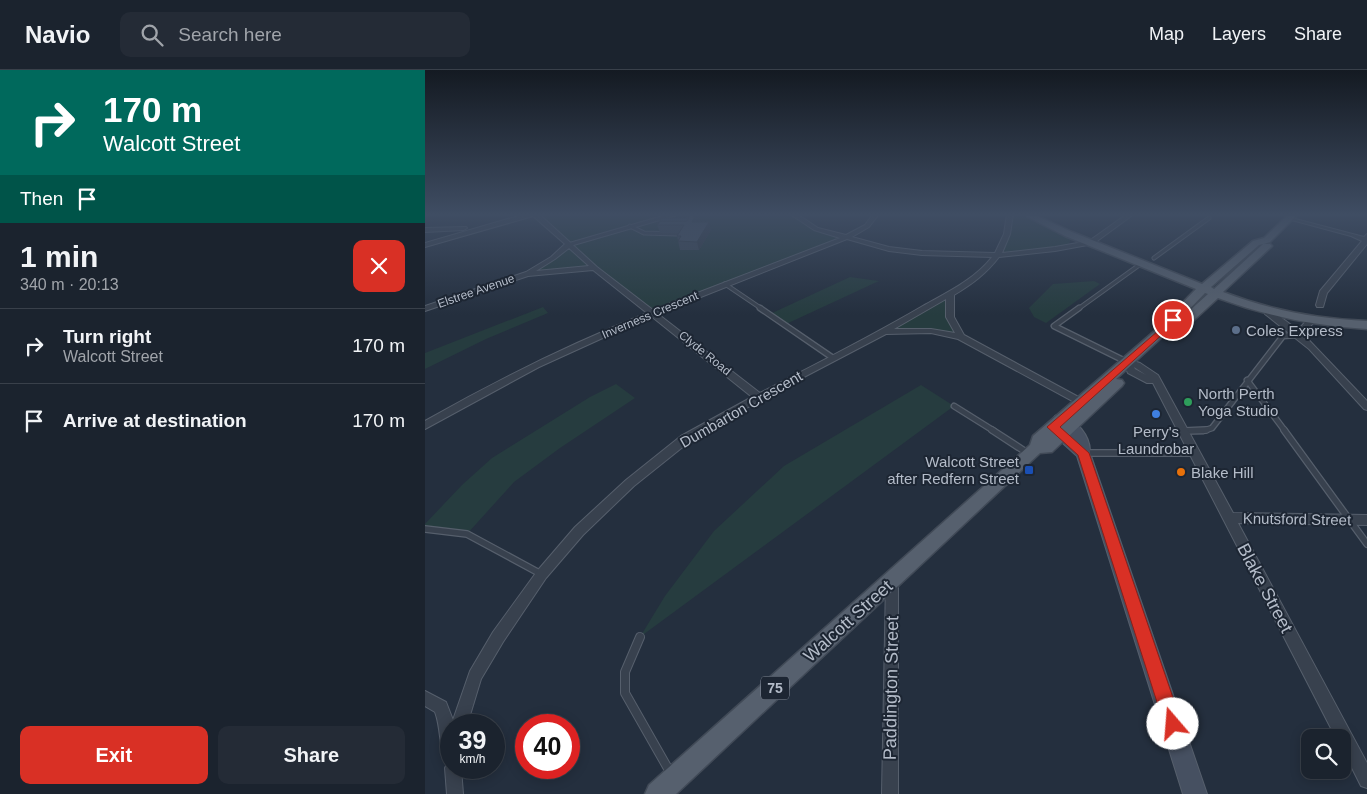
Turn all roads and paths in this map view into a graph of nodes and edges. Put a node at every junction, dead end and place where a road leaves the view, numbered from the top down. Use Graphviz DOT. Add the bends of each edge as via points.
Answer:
graph roads {
  1 [pos="565,248"];
  2 [pos="571,248"];
  3 [pos="819,248"];
  4 [pos="884,248"];
  5 [pos="1000,248"];
  6 [pos="1060,248"];
  7 [pos="1110,248"];
  8 [pos="1121,248"];
  9 [pos="1168,248"];
  10 [pos="1250,248"];
  11 [pos="1266,248"];
  12 [pos="1360,248"];
  13 [pos="997,255"];
  14 [pos="1154,258"];
  15 [pos="1142,264"];
  16 [pos="595,268"];
  17 [pos="527,274"];
  18 [pos="725,284"];
  19 [pos="1207,285"];
  20 [pos="1220,291"];
  21 [pos="950,295"];
  22 [pos="1320,305"];
  23 [pos="425,309"];
  24 [pos="653,312"];
  25 [pos="1267,312"];
  26 [pos="1310,322"];
  27 [pos="1367,323"];
  28 [pos="884,332"];
  29 [pos="961,336"];
  30 [pos="1300,336"];
  31 [pos="833,358"];
  32 [pos="1132,366"];
  33 [pos="1247,380"];
  34 [pos="759,397"];
  35 [pos="1081,402"];
  36 [pos="954,406"];
  37 [pos="1367,407"];
  38 [pos="425,425"];
  39 [pos="1061,427"];
  40 [pos="1183,431"];
  41 [pos="1034,450"];
  42 [pos="1083,453"];
  43 [pos="1195,453"];
  44 [pos="1228,518"];
  45 [pos="1350,520"];
  46 [pos="1367,520"];
  47 [pos="425,529"];
  48 [pos="1367,544"];
  49 [pos="542,574"];
  50 [pos="892,581"];
  51 [pos="641,637"];
  52 [pos="425,698"];
  53 [pos="443,714"];
  54 [pos="463,714"];
  55 [pos="454,779"];
  56 [pos="674,779"];
  57 [pos="1367,780"];
  58 [pos="455,794"];
  59 [pos="658,794"];
  60 [pos="890,794"];
  61 [pos="1195,794"];
  1 -- 17 [label="street, Elstree Avenue"];
  2 -- 16 [label="street, Clyde Road"];
  3 -- 18 [label="street, Inverness Crescent"];
  4 -- 13 [label="street" via="922,253"];
  5 -- 13 [label="street, Dumbarton Crescent"];
  6 -- 13 [label="street"];
  7 -- 15 [label="main road"];
  8 -- 14 [label="main road"];
  9 -- 14 [label="lane"];
  10 -- 19 [label="main road, Walcott Street / 75"];
  11 -- 20 [label="main road, Walcott Street / 75"];
  12 -- 22 [label="street" via="1323,293"];
  13 -- 21 [label="street, Dumbarton Crescent" via="976,278"];
  14 -- 19 [label="main road"];
  15 -- 19 [label="main road"];
  15 -- 32 [label="lane" via="1054,326"];
  16 -- 17 [label="street, Elstree Avenue"];
  16 -- 24 [label="street, Clyde Road"];
  17 -- 23 [label="street, Elstree Avenue"];
  18 -- 24 [label="street, Inverness Crescent"];
  18 -- 31 [label="lane"];
  19 -- 20 [label="main road"];
  19 -- 32 [label="main road, Walcott Street / 75"];
  20 -- 25 [label="main road"];
  20 -- 27 [label="main road" via="1278,307"];
  20 -- 32 [label="main road, Walcott Street / 75"];
  21 -- 28 [label="street, Dumbarton Crescent"];
  21 -- 29 [label="street" via="950,317"];
  24 -- 34 [label="street, Clyde Road"];
  24 -- 38 [label="street, Inverness Crescent" via="552,357"];
  25 -- 26 [label="main road"];
  25 -- 30 [label="street"];
  26 -- 27 [label="main road"];
  26 -- 30 [label="street"];
  28 -- 29 [label="street"];
  28 -- 31 [label="street, Dumbarton Crescent"];
  29 -- 35 [label="street"];
  30 -- 33 [label="lane" via="1283,336"];
  30 -- 37 [label="street"];
  31 -- 34 [label="street, Dumbarton Crescent"];
  32 -- 35 [label="main road, Walcott Street / 75"];
  32 -- 39 [label="main road, Walcott Street / 75"];
  32 -- 40 [label="street, Blake Street" via="1165,395"];
  33 -- 40 [label="lane" via="1212,428"];
  33 -- 45 [label="lane"];
  34 -- 49 [label="street, Dumbarton Crescent" via="685,439 630,483 579,531"];
  35 -- 39 [label="main road, Walcott Street / 75"];
  36 -- 41 [label="lane"];
  39 -- 41 [label="main road, Walcott Street / 75" via="1047,448"];
  39 -- 42 [label="street"];
  40 -- 43 [label="street, Blake Street"];
  41 -- 50 [label="main road, Walcott Street / 75"];
  42 -- 43 [label="lane"];
  42 -- 61 [label="street"];
  43 -- 44 [label="street, Blake Street"];
  44 -- 45 [label="street, Knutsford Street"];
  44 -- 57 [label="street, Blake Street"];
  45 -- 46 [label="street, Knutsford Street"];
  45 -- 48 [label="lane"];
  47 -- 49 [label="lane" via="467,534"];
  49 -- 54 [label="street, Dumbarton Crescent" via="475,676"];
  50 -- 56 [label="main road, Walcott Street / 75"];
  50 -- 60 [label="street, Paddington Street"];
  51 -- 56 [label="lane" via="633,650 622,684"];
  52 -- 53 [label="street" via="441,707"];
  55 -- 58 [label="street"];
  56 -- 59 [label="main road, Walcott Street / 75"];
}
